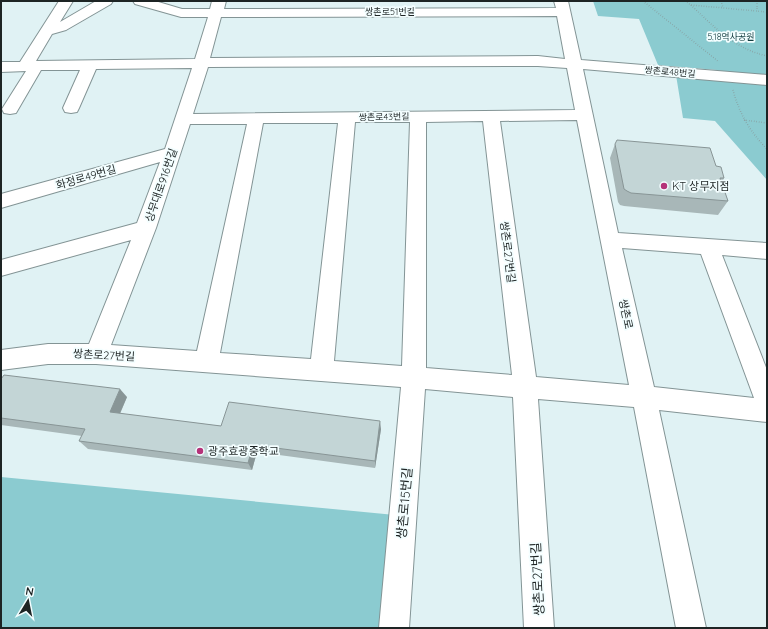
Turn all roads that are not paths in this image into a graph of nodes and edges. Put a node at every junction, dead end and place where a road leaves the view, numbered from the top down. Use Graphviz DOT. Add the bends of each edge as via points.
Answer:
graph roads {
  1 [pos="66,1"];
  2 [pos="106,1"];
  3 [pos="140,1"];
  4 [pos="218,7"];
  5 [pos="562,7"];
  6 [pos="48,31"];
  7 [pos="200,63"];
  8 [pos="573,64"];
  9 [pos="90,65"];
  10 [pos="1,66"];
  11 [pos="30,66"];
  12 [pos="767,80"];
  13 [pos="71,108"];
  14 [pos="10,109"];
  15 [pos="584,115"];
  16 [pos="491,116"];
  17 [pos="348,117"];
  18 [pos="418,117"];
  19 [pos="256,118"];
  20 [pos="184,119"];
  21 [pos="172,153"];
  22 [pos="1,201"];
  23 [pos="146,228"];
  24 [pos="610,240"];
  25 [pos="709,247"];
  26 [pos="767,251"];
  27 [pos="1,268"];
  28 [pos="96,354"];
  29 [pos="1,360"];
  30 [pos="207,361"];
  31 [pos="321,370"];
  32 [pos="414,378"];
  33 [pos="525,387"];
  34 [pos="644,397"];
  35 [pos="767,401"];
  36 [pos="767,411"];
  37 [pos="394,628"];
  38 [pos="540,628"];
  39 [pos="691,628"];
  1 -- 6 [label="street"];
  2 -- 6 [label="street" via="61,27"];
  3 -- 4 [label="street" via="174,12"];
  4 -- 5 [label="street, 쌍촌로51번길"];
  4 -- 7 [label="street, 상무대로916번길"];
  5 -- 8 [label="street, 쌍촌로"];
  6 -- 11 [label="street"];
  7 -- 8 [label="street, 쌍촌로48번길" via="538,61"];
  7 -- 9 [label="street, 쌍촌로48번길"];
  7 -- 20 [label="street, 상무대로916번길"];
  8 -- 12 [label="street, 쌍촌로48번길"];
  8 -- 15 [label="street, 쌍촌로"];
  9 -- 11 [label="street, 쌍촌로48번길"];
  9 -- 13 [label="street"];
  10 -- 11 [label="street, 쌍촌로48번길"];
  11 -- 14 [label="street"];
  15 -- 16 [label="street, 쌍촌로43번길"];
  15 -- 24 [label="street, 쌍촌로"];
  16 -- 18 [label="street, 쌍촌로43번길"];
  16 -- 33 [label="street, 쌍촌로27번길"];
  17 -- 18 [label="street, 쌍촌로43번길"];
  17 -- 19 [label="street, 쌍촌로43번길"];
  17 -- 31 [label="street"];
  18 -- 32 [label="street"];
  19 -- 20 [label="street, 쌍촌로43번길"];
  19 -- 30 [label="street"];
  20 -- 21 [label="street, 상무대로916번길"];
  21 -- 22 [label="street, 화정로49번길"];
  21 -- 23 [label="street, 상무대로916번길"];
  23 -- 27 [label="street"];
  23 -- 28 [label="street, 상무대로916번길"];
  24 -- 25 [label="street"];
  24 -- 34 [label="street, 쌍촌로"];
  25 -- 26 [label="street"];
  25 -- 35 [label="street"];
  28 -- 29 [label="street, 쌍촌로27번길" via="48,354"];
  28 -- 30 [label="street, 쌍촌로27번길"];
  30 -- 31 [label="street, 쌍촌로27번길"];
  31 -- 32 [label="street, 쌍촌로27번길"];
  32 -- 33 [label="street, 쌍촌로27번길"];
  32 -- 37 [label="street, 쌍촌로15번길"];
  33 -- 34 [label="street, 쌍촌로27번길"];
  33 -- 38 [label="street, 쌍촌로27번길"];
  34 -- 36 [label="street, 쌍촌로27번길"];
  34 -- 39 [label="street, 쌍촌로"];
}
